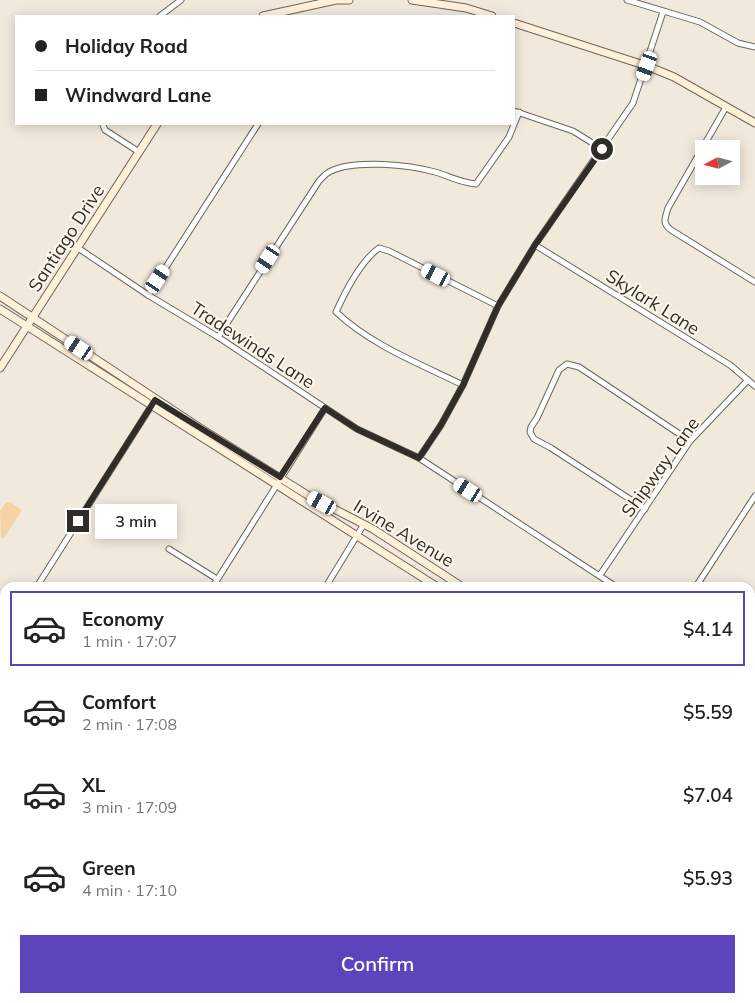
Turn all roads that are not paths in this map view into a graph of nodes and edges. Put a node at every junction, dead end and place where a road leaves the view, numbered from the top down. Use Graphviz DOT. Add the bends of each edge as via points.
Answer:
graph roads {
  1 [pos="181,0"];
  2 [pos="349,0"];
  3 [pos="412,0"];
  4 [pos="627,0"];
  5 [pos="663,12"];
  6 [pos="161,15"];
  7 [pos="268,15"];
  8 [pos="489,15"];
  9 [pos="515,23"];
  10 [pos="755,46"];
  11 [pos="647,66"];
  12 [pos="726,107"];
  13 [pos="516,112"];
  14 [pos="755,124"];
  15 [pos="104,125"];
  16 [pos="156,125"];
  17 [pos="257,125"];
  18 [pos="512,125"];
  19 [pos="602,149"];
  20 [pos="139,152"];
  21 [pos="535,245"];
  22 [pos="78,248"];
  23 [pos="755,282"];
  24 [pos="148,295"];
  25 [pos="0,296"];
  26 [pos="498,306"];
  27 [pos="0,309"];
  28 [pos="32,318"];
  29 [pos="27,326"];
  30 [pos="218,337"];
  31 [pos="0,368"];
  32 [pos="748,380"];
  33 [pos="463,385"];
  34 [pos="755,386"];
  35 [pos="153,403"];
  36 [pos="325,408"];
  37 [pos="690,441"];
  38 [pos="419,458"];
  39 [pos="280,477"];
  40 [pos="276,484"];
  41 [pos="755,496"];
  42 [pos="645,508"];
  43 [pos="364,524"];
  44 [pos="356,536"];
  45 [pos="169,548"];
  46 [pos="600,575"];
  47 [pos="217,579"];
  48 [pos="40,582"];
  49 [pos="215,582"];
  50 [pos="329,582"];
  51 [pos="429,582"];
  52 [pos="455,582"];
  53 [pos="610,582"];
  54 [pos="699,582"];
  1 -- 6 [label="street"];
  2 -- 7 [label="main road"];
  3 -- 8 [label="main road" via="466,8"];
  4 -- 5 [label="street"];
  5 -- 10 [label="street" via="700,22 738,44"];
  5 -- 11 [label="street"];
  9 -- 11 [label="main road"];
  11 -- 12 [label="main road" via="674,77"];
  11 -- 19 [label="street" via="633,104"];
  12 -- 14 [label="main road"];
  12 -- 23 [label="street" via="668,208 664,221 671,230"];
  13 -- 19 [label="street" via="573,131"];
  15 -- 20 [label="street" via="105,130"];
  16 -- 20 [label="main road, Santiago Drive"];
  17 -- 24 [label="street"];
  18 -- 30 [label="street" via="509,137 476,184 403,165 366,164 330,171 319,181"];
  19 -- 21 [label="street"];
  20 -- 22 [label="main road, Santiago Drive"];
  21 -- 26 [label="street"];
  21 -- 32 [label="street, Skylark Lane" via="730,365"];
  22 -- 24 [label="street, Tradewinds Lane"];
  22 -- 28 [label="main road, Santiago Drive"];
  24 -- 30 [label="street, Tradewinds Lane"];
  25 -- 28 [label="main road, Irvine Avenue"];
  26 -- 33 [label="street"];
  26 -- 33 [label="street" via="379,248 370,254 336,312 382,345"];
  27 -- 29 [label="main road, Irvine Avenue"];
  28 -- 29 [label="main road, Santiago Drive"];
  28 -- 35 [label="main road, Irvine Avenue"];
  29 -- 31 [label="main road, Santiago Drive"];
  29 -- 35 [label="main road, Irvine Avenue"];
  30 -- 36 [label="street, Tradewinds Lane"];
  32 -- 34 [label="street, Skylark Lane"];
  32 -- 37 [label="street, Shipway Lane"];
  33 -- 38 [label="street"];
  35 -- 39 [label="main road, Irvine Avenue"];
  35 -- 40 [label="main road, Irvine Avenue"];
  35 -- 48 [label="street"];
  36 -- 38 [label="street, Tradewinds Lane" via="357,429"];
  36 -- 39 [label="street"];
  37 -- 42 [label="street, Shipway Lane"];
  37 -- 42 [label="street" via="579,367 567,364 559,370 531,427 534,440"];
  38 -- 46 [label="street, Tradewinds Lane"];
  39 -- 40 [label="street"];
  39 -- 43 [label="main road, Irvine Avenue" via="315,500"];
  40 -- 44 [label="main road, Irvine Avenue"];
  40 -- 47 [label="street"];
  41 -- 54 [label="street"];
  42 -- 46 [label="street, Shipway Lane"];
  43 -- 44 [label="street"];
  43 -- 52 [label="main road, Irvine Avenue"];
  44 -- 50 [label="street"];
  44 -- 51 [label="main road, Irvine Avenue"];
  45 -- 47 [label="street"];
  46 -- 53 [label="street, Tradewinds Lane"];
  47 -- 49 [label="street"];
}
